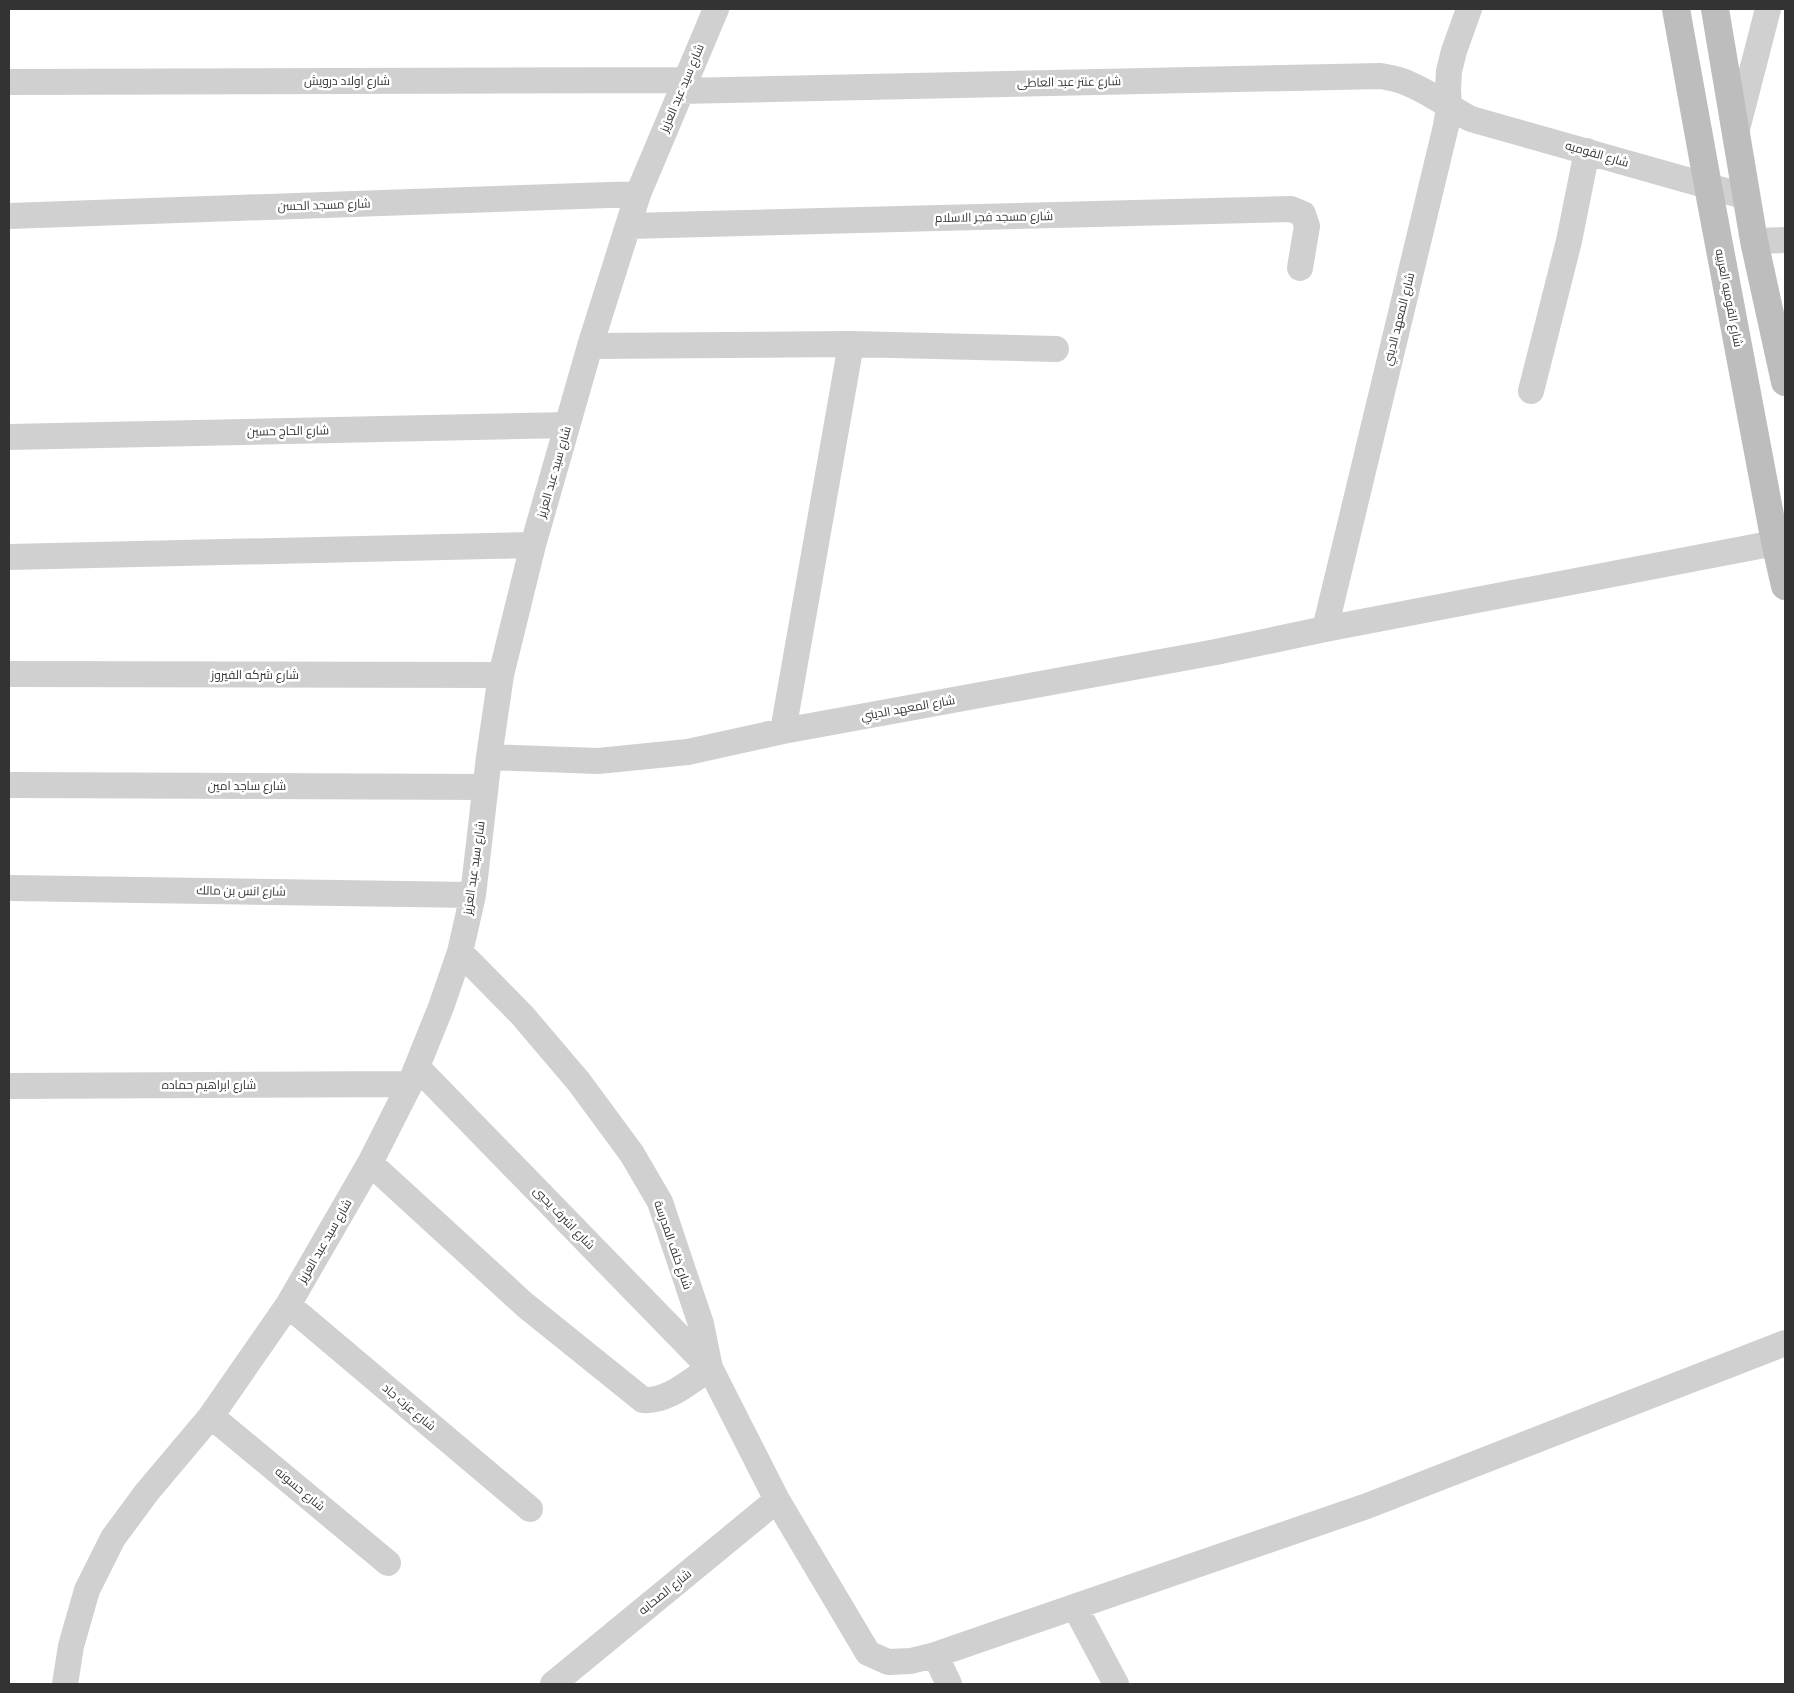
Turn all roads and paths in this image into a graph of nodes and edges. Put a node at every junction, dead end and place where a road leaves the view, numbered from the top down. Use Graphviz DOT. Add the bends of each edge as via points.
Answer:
graph roads {
  1 [pos="716,9"];
  2 [pos="1468,9"];
  3 [pos="1676,9"];
  4 [pos="1716,9"];
  5 [pos="1768,9"];
  6 [pos="9,82"];
  7 [pos="683,85"];
  8 [pos="1450,107"];
  9 [pos="1736,133"];
  10 [pos="1587,151"];
  11 [pos="1708,186"];
  12 [pos="638,194"];
  13 [pos="1747,197"];
  14 [pos="9,216"];
  15 [pos="628,226"];
  16 [pos="1785,240"];
  17 [pos="1754,241"];
  18 [pos="1300,268"];
  19 [pos="851,344"];
  20 [pos="590,346"];
  21 [pos="1056,349"];
  22 [pos="1785,382"];
  23 [pos="1531,391"];
  24 [pos="568,425"];
  25 [pos="9,436"];
  26 [pos="1780,542"];
  27 [pos="533,545"];
  28 [pos="9,556"];
  29 [pos="1785,586"];
  30 [pos="1325,629"];
  31 [pos="9,674"];
  32 [pos="502,675"];
  33 [pos="783,731"];
  34 [pos="488,757"];
  35 [pos="9,785"];
  36 [pos="485,786"];
  37 [pos="9,888"];
  38 [pos="473,895"];
  39 [pos="460,952"];
  40 [pos="413,1076"];
  41 [pos="9,1086"];
  42 [pos="370,1164"];
  43 [pos="288,1305"];
  44 [pos="1785,1343"];
  45 [pos="710,1368"];
  46 [pos="211,1416"];
  47 [pos="777,1500"];
  48 [pos="530,1509"];
  49 [pos="388,1563"];
  50 [pos="1075,1607"];
  51 [pos="934,1655"];
  52 [pos="65,1684"];
  53 [pos="553,1684"];
  54 [pos="949,1684"];
  55 [pos="1116,1684"];
  1 -- 7 [label="street, شارع سيد عبد العزيز"];
  2 -- 8 [label="street, شارع المعهد الديني" via="1449,71"];
  3 -- 11 [label="street, شارع القوميه العربيه"];
  4 -- 9 [label="street"];
  5 -- 9 [label="street"];
  6 -- 7 [label="street, شارع اولاد درويش"];
  7 -- 8 [label="street, شارع عنتر عبد العاطى" via="1381,76 1406,82"];
  7 -- 12 [label="street, شارع سيد عبد العزيز"];
  8 -- 10 [label="street, شارع القوميه" via="1471,119"];
  8 -- 30 [label="street, شارع المعهد الديني"];
  9 -- 13 [label="street"];
  10 -- 11 [label="street, شارع القوميه"];
  10 -- 23 [label="street" via="1569,241"];
  11 -- 13 [label="street, شارع القوميه"];
  11 -- 26 [label="street, شارع القوميه العربيه"];
  12 -- 14 [label="street, شارع مسجد الحسن"];
  12 -- 15 [label="street, شارع سيد عبد العزيز"];
  13 -- 17 [label="street"];
  15 -- 18 [label="street, شارع مسجد فجر الاسلام" via="1291,210 1303,214 1308,226"];
  15 -- 20 [label="street, شارع سيد عبد العزيز"];
  16 -- 17 [label="street"];
  17 -- 22 [label="street"];
  19 -- 20 [label="street"];
  19 -- 21 [label="street"];
  19 -- 33 [label="street"];
  20 -- 24 [label="street, شارع سيد عبد العزيز"];
  24 -- 25 [label="street, شارع الحاج حسين"];
  24 -- 27 [label="street, شارع سيد عبد العزيز"];
  26 -- 29 [label="street, شارع القوميه العربيه"];
  26 -- 30 [label="street, شارع المعهد الديني"];
  27 -- 28 [label="street"];
  27 -- 32 [label="street, شارع سيد عبد العزيز"];
  30 -- 33 [label="street, شارع المعهد الديني" via="1206,654"];
  31 -- 32 [label="street, شارع شركه الفيروز"];
  32 -- 34 [label="street, شارع سيد عبد العزيز"];
  33 -- 34 [label="street, شارع المعهد الديني" via="688,752 598,762"];
  34 -- 36 [label="street, شارع سيد عبد العزيز"];
  35 -- 36 [label="street, شارع ساجد امين"];
  36 -- 38 [label="street, شارع سيد عبد العزيز"];
  37 -- 38 [label="street, شارع انس بن مالك"];
  38 -- 39 [label="street, شارع سيد عبد العزيز"];
  39 -- 40 [label="street, شارع سيد عبد العزيز"];
  39 -- 45 [label="street, شارع خلف المدرسة" via="567,1067 632,1154 660,1202 701,1324"];
  40 -- 41 [label="street, شارع ابراهيم حماده"];
  40 -- 42 [label="street, شارع سيد عبد العزيز"];
  40 -- 45 [label="street, شارع اشرف يحيي"];
  42 -- 43 [label="street, شارع سيد عبد العزيز"];
  42 -- 45 [label="street" via="525,1305 643,1400 664,1398"];
  43 -- 46 [label="street, شارع سيد عبد العزيز"];
  43 -- 48 [label="street, شارع عزت جاد"];
  44 -- 50 [label="street, شارع خلف المدرسة" via="1367,1506"];
  45 -- 47 [label="street, شارع خلف المدرسة"];
  46 -- 49 [label="street, شارع حسونه"];
  46 -- 52 [label="street, شارع سيد عبد العزيز" via="113,1538 87,1590 71,1646"];
  47 -- 51 [label="street, شارع خلف المدرسة" via="868,1653 888,1662"];
  47 -- 53 [label="street, شارع الصحابه"];
  50 -- 51 [label="street, شارع خلف المدرسة"];
  50 -- 55 [label="street"];
  51 -- 54 [label="street"];
}
